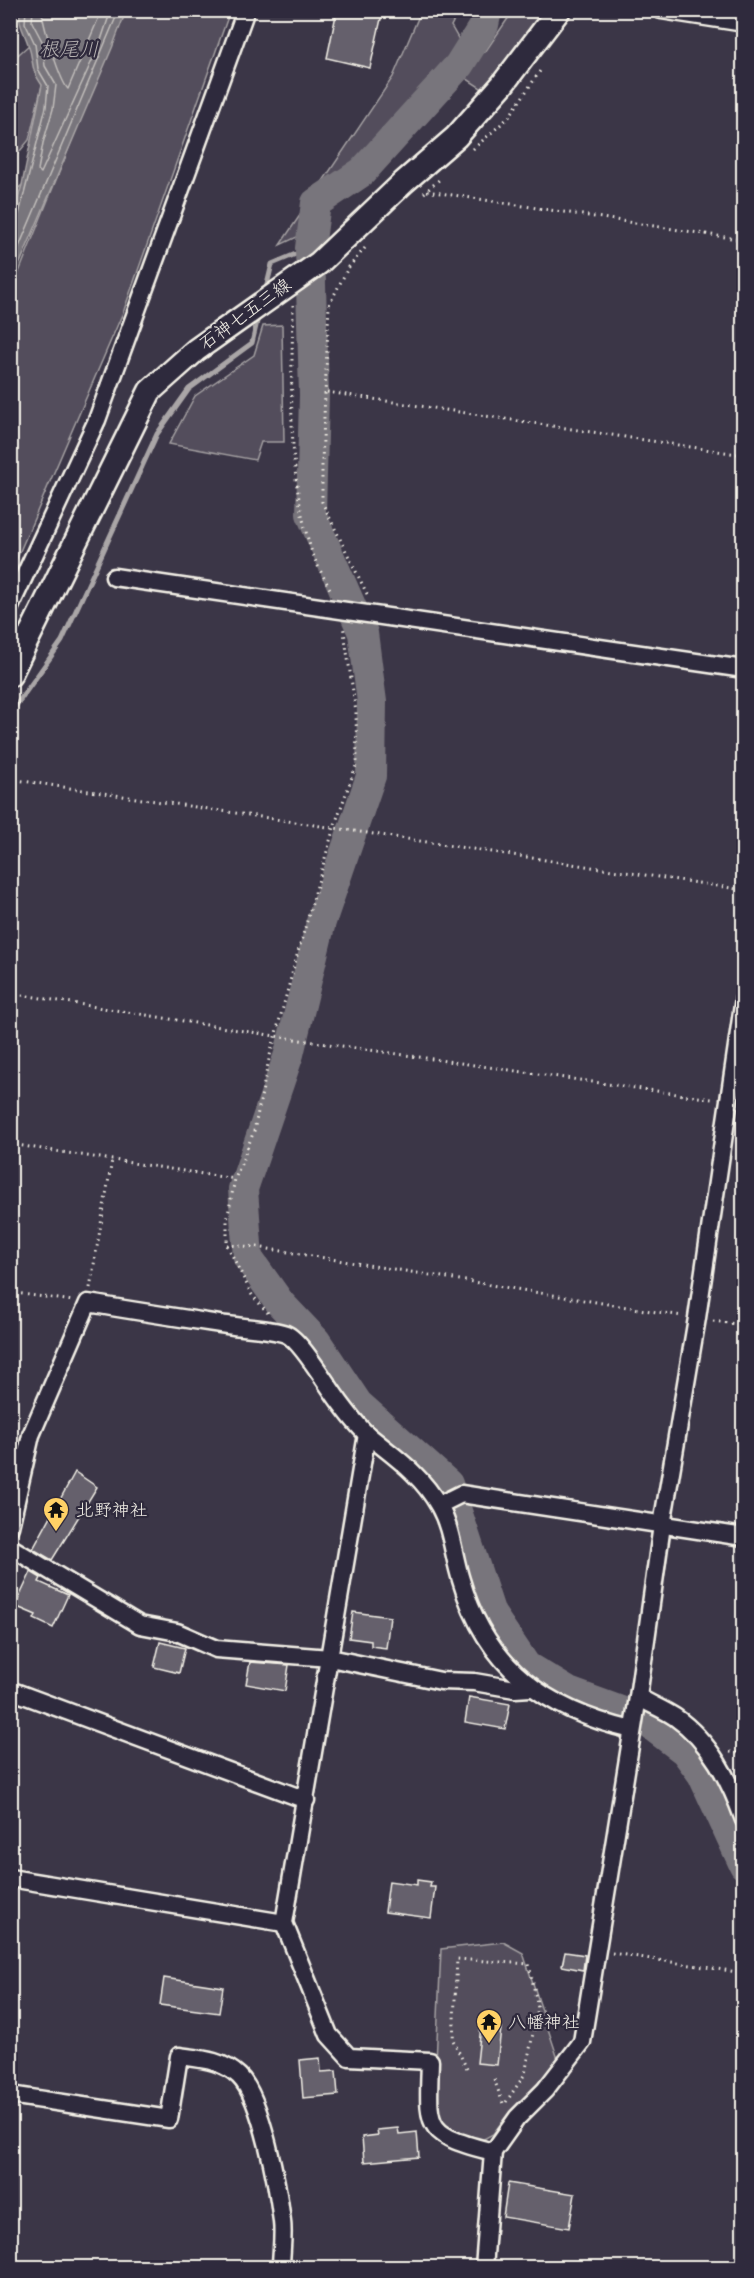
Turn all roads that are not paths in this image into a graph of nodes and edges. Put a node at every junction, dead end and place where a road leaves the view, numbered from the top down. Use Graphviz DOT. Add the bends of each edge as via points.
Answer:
graph roads {
  1 [pos="246,10"];
  2 [pos="559,10"];
  3 [pos="661,10"];
  4 [pos="744,23"];
  5 [pos="114,576"];
  6 [pos="10,607"];
  7 [pos="744,669"];
  8 [pos="10,675"];
  9 [pos="744,998"];
  10 [pos="736,1103"];
  11 [pos="367,1434"];
  12 [pos="442,1504"];
  13 [pos="662,1525"];
  14 [pos="10,1527"];
  15 [pos="744,1537"];
  16 [pos="10,1547"];
  17 [pos="330,1658"];
  18 [pos="530,1688"];
  19 [pos="10,1690"];
  20 [pos="638,1697"];
  21 [pos="632,1730"];
  22 [pos="306,1800"];
  23 [pos="744,1820"];
  24 [pos="10,1878"];
  25 [pos="284,1923"];
  26 [pos="10,2096"];
  27 [pos="493,2152"];
  28 [pos="281,2268"];
  29 [pos="484,2268"];
  1 -- 6 [label="street" via="97,420"];
  2 -- 8 [label="main road, 石神七五三線" via="456,137 319,262 196,350 150,391"];
  3 -- 4 [label="street"];
  5 -- 7 [label="street"];
  9 -- 10 [label="street"];
  10 -- 13 [label="street"];
  11 -- 12 [label="street" via="402,1460"];
  11 -- 14 [label="street" via="287,1334 88,1303 31,1435"];
  11 -- 17 [label="street"];
  12 -- 13 [label="street" via="461,1494"];
  12 -- 18 [label="street" via="461,1580 478,1627 504,1663"];
  13 -- 15 [label="street"];
  13 -- 20 [label="street"];
  16 -- 17 [label="street" via="140,1625 177,1632 216,1649"];
  17 -- 18 [label="street" via="441,1681"];
  17 -- 22 [label="street"];
  18 -- 21 [label="street" via="564,1708"];
  19 -- 22 [label="street"];
  20 -- 21 [label="street"];
  20 -- 23 [label="street" via="676,1718 708,1749 733,1790"];
  21 -- 27 [label="street" via="582,2042"];
  22 -- 25 [label="street"];
  24 -- 25 [label="street"];
  25 -- 27 [label="street" via="329,2035 349,2057 430,2061 429,2117 439,2132 457,2143"];
  26 -- 28 [label="street" via="169,2119 179,2056 220,2062 240,2077 254,2100 282,2222"];
  27 -- 29 [label="street"];
}
